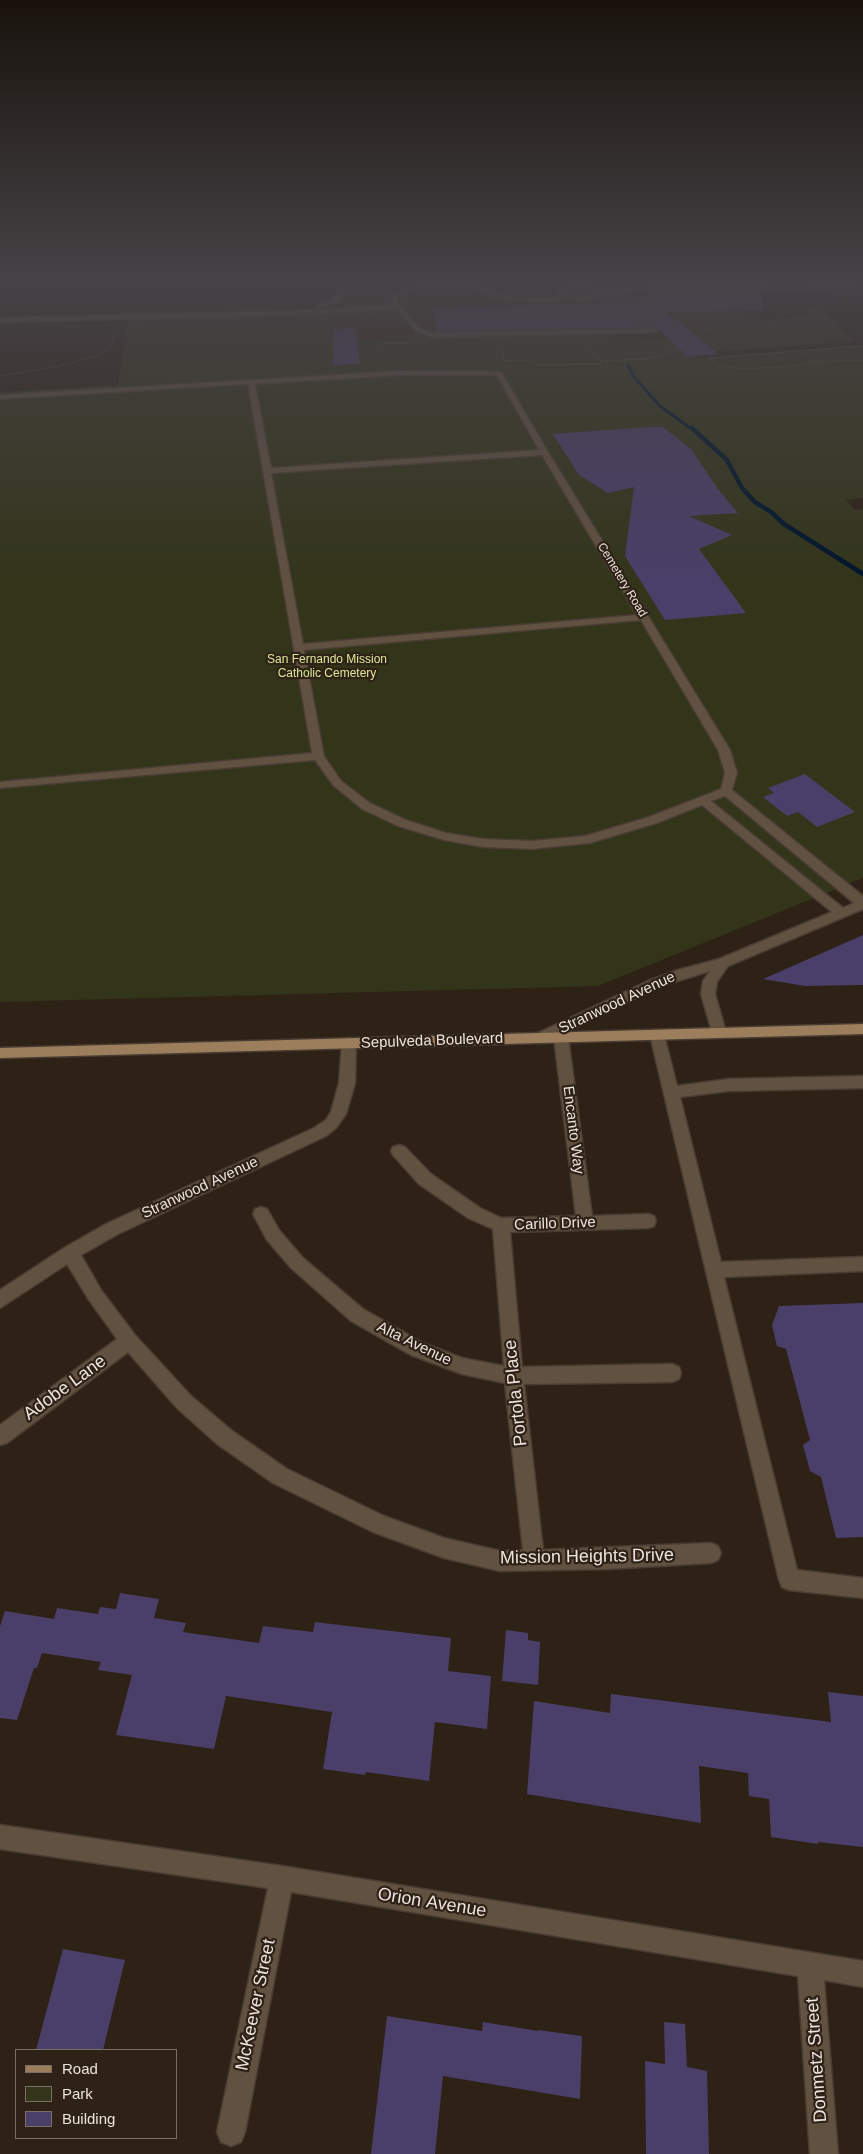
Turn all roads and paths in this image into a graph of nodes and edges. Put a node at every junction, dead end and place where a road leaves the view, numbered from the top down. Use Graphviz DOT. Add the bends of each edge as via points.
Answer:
graph roads {
  1 [pos="251,381"];
  2 [pos="260,381"];
  3 [pos="504,381"];
  4 [pos="0,396"];
  5 [pos="544,452"];
  6 [pos="268,471"];
  7 [pos="644,617"];
  8 [pos="300,647"];
  9 [pos="318,756"];
  10 [pos="0,785"];
  11 [pos="726,791"];
  12 [pos="703,800"];
  13 [pos="863,903"];
  14 [pos="841,913"];
  15 [pos="723,963"];
  16 [pos="863,1029"];
  17 [pos="719,1032"];
  18 [pos="657,1035"];
  19 [pos="561,1037"];
  20 [pos="541,1038"];
  21 [pos="349,1044"];
  22 [pos="0,1053"];
  23 [pos="863,1082"];
  24 [pos="671,1092"];
  25 [pos="399,1151"];
  26 [pos="261,1214"];
  27 [pos="648,1221"];
  28 [pos="585,1222"];
  29 [pos="500,1225"];
  30 [pos="70,1253"];
  31 [pos="863,1264"];
  32 [pos="714,1270"];
  33 [pos="0,1300"];
  34 [pos="130,1341"];
  35 [pos="672,1373"];
  36 [pos="514,1376"];
  37 [pos="0,1436"];
  38 [pos="711,1552"];
  39 [pos="534,1561"];
  40 [pos="863,1588"];
  41 [pos="0,1837"];
  42 [pos="282,1878"];
  43 [pos="810,1966"];
  44 [pos="863,1974"];
  45 [pos="231,2132"];
  46 [pos="824,2154"];
  1 -- 2 [label="street, Cemetery Road"];
  1 -- 4 [label="street"];
  1 -- 6 [label="street"];
  3 -- 5 [label="street, Cemetery Road"];
  5 -- 6 [label="street"];
  5 -- 7 [label="street, Cemetery Road"];
  6 -- 8 [label="street"];
  7 -- 8 [label="street"];
  7 -- 11 [label="street, Cemetery Road" via="724,750 731,773"];
  8 -- 9 [label="street"];
  9 -- 10 [label="street"];
  9 -- 12 [label="street" via="337,783 366,806 402,823 444,836 483,843 532,846 586,840 653,820"];
  11 -- 12 [label="street"];
  11 -- 13 [label="street"];
  12 -- 14 [label="street"];
  13 -- 14 [label="street, Stranwood Avenue"];
  14 -- 15 [label="street, Stranwood Avenue"];
  15 -- 17 [label="street" via="710,981 708,994"];
  15 -- 20 [label="street, Stranwood Avenue" via="653,984"];
  16 -- 17 [label="main road, Sepulveda Boulevard"];
  17 -- 18 [label="main road, Sepulveda Boulevard"];
  18 -- 19 [label="main road, Sepulveda Boulevard"];
  18 -- 24 [label="street"];
  19 -- 20 [label="main road, Sepulveda Boulevard"];
  19 -- 28 [label="street, Encanto Way"];
  20 -- 21 [label="main road, Sepulveda Boulevard"];
  21 -- 22 [label="main road, Sepulveda Boulevard"];
  21 -- 30 [label="street, Stranwood Avenue" via="346,1083 338,1114 331,1124 112,1229"];
  23 -- 24 [label="street" via="729,1084"];
  24 -- 32 [label="street"];
  25 -- 29 [label="street, Carillo Drive" via="425,1179 474,1213"];
  26 -- 36 [label="street, Alta Avenue" via="297,1263 357,1315 417,1349 462,1366"];
  27 -- 28 [label="street, Carillo Drive"];
  28 -- 29 [label="street, Carillo Drive"];
  29 -- 36 [label="street, Portola Place"];
  30 -- 33 [label="street, Stranwood Avenue"];
  30 -- 34 [label="street, Mission Heights Drive"];
  31 -- 32 [label="street"];
  32 -- 40 [label="street" via="789,1580"];
  34 -- 37 [label="street, Adobe Lane"];
  34 -- 39 [label="street, Mission Heights Drive" via="184,1402 224,1437 280,1476 380,1525 444,1548 500,1561"];
  35 -- 36 [label="street, Alta Avenue"];
  36 -- 39 [label="street, Portola Place"];
  38 -- 39 [label="street, Mission Heights Drive"];
  41 -- 42 [label="street, Orion Avenue"];
  42 -- 43 [label="street, Orion Avenue"];
  42 -- 45 [label="street, McKeever Street"];
  43 -- 44 [label="street, Orion Avenue"];
  43 -- 46 [label="street, Donmetz Street"];
}
